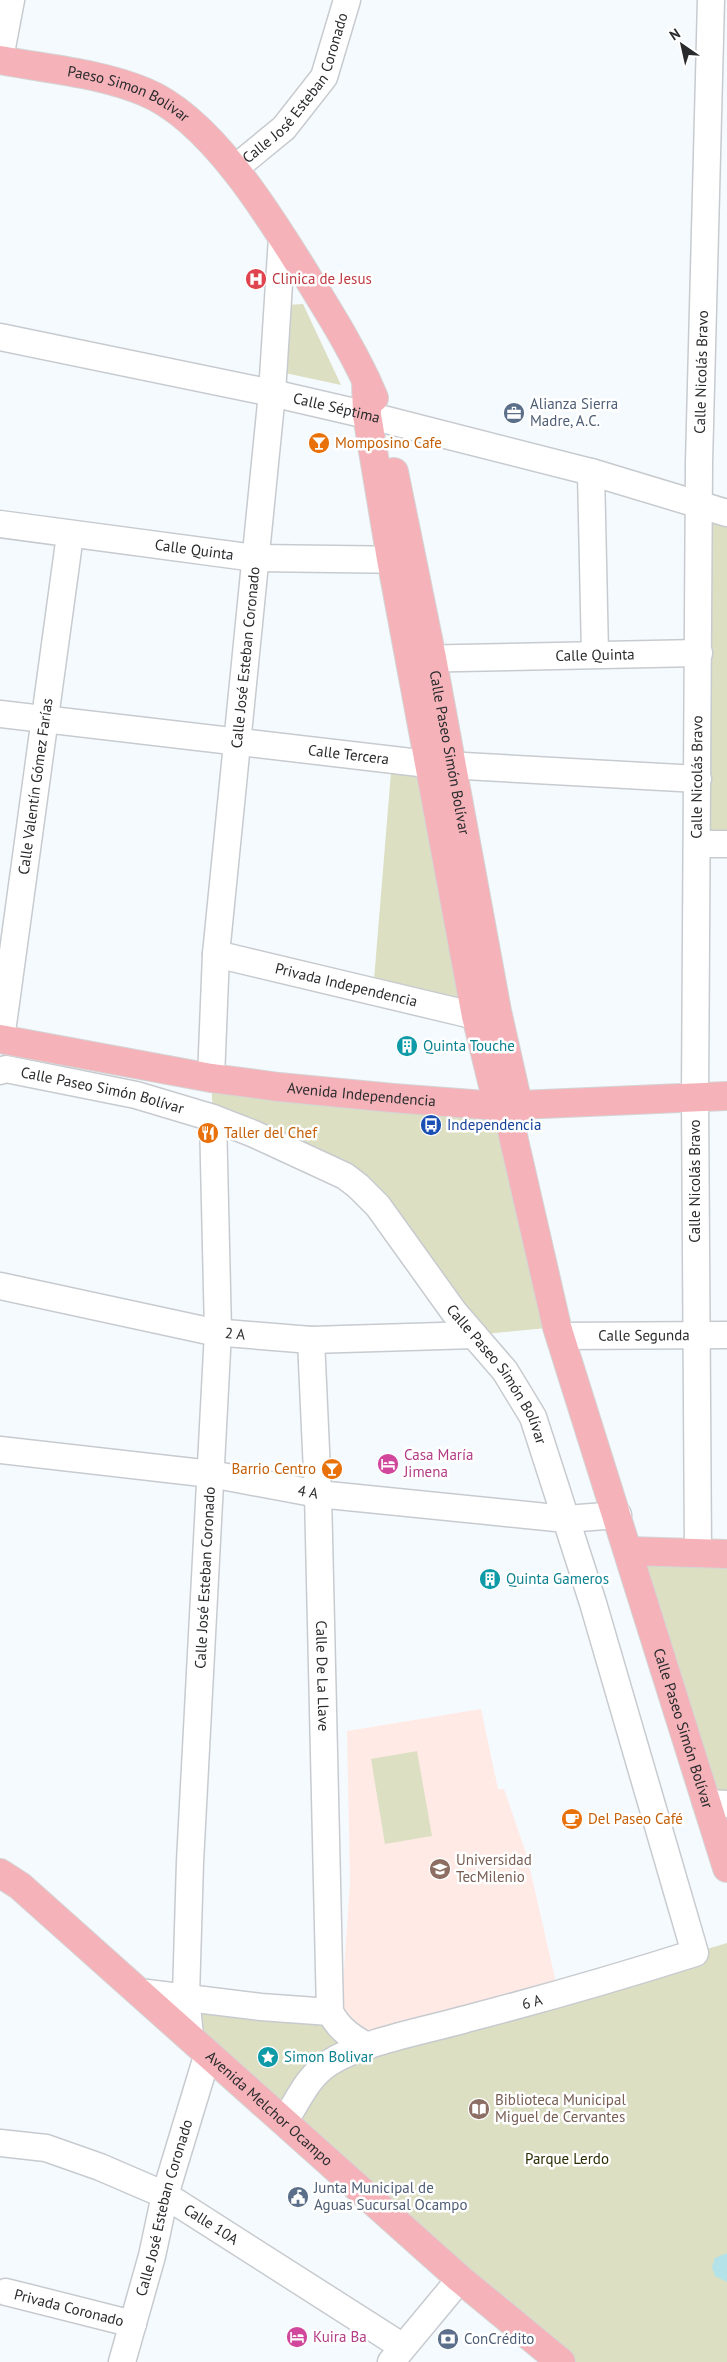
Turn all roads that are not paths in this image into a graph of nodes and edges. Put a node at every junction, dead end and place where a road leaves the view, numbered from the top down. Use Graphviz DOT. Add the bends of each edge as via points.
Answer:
graph roads {
  1 [pos="11,0"];
  2 [pos="347,0"];
  3 [pos="711,0"];
  4 [pos="0,59"];
  5 [pos="234,169"];
  6 [pos="716,198"];
  7 [pos="282,237"];
  8 [pos="0,337"];
  9 [pos="272,393"];
  10 [pos="375,418"];
  11 [pos="591,472"];
  12 [pos="700,506"];
  13 [pos="727,513"];
  14 [pos="0,524"];
  15 [pos="70,535"];
  16 [pos="256,558"];
  17 [pos="401,559"];
  18 [pos="699,653"];
  19 [pos="596,654"];
  20 [pos="421,658"];
  21 [pos="0,714"];
  22 [pos="45,718"];
  23 [pos="238,744"];
  24 [pos="439,765"];
  25 [pos="698,779"];
  26 [pos="698,844"];
  27 [pos="727,844"];
  28 [pos="216,954"];
  29 [pos="476,1016"];
  30 [pos="0,1039"];
  31 [pos="0,1071"];
  32 [pos="211,1078"];
  33 [pos="727,1096"];
  34 [pos="695,1097"];
  35 [pos="509,1112"];
  36 [pos="213,1118"];
  37 [pos="0,1286"];
  38 [pos="218,1332"];
  39 [pos="474,1335"];
  40 [pos="695,1335"];
  41 [pos="727,1335"];
  42 [pos="560,1336"];
  43 [pos="311,1340"];
  44 [pos="0,1450"];
  45 [pos="212,1474"];
  46 [pos="318,1494"];
  47 [pos="618,1516"];
  48 [pos="566,1519"];
  49 [pos="628,1550"];
  50 [pos="698,1553"];
  51 [pos="727,1554"];
  52 [pos="717,1804"];
  53 [pos="727,1868"];
  54 [pos="0,1873"];
  55 [pos="695,1953"];
  56 [pos="139,1992"];
  57 [pos="186,1996"];
  58 [pos="330,2012"];
  59 [pos="199,2045"];
  60 [pos="368,2046"];
  61 [pos="284,2122"];
  62 [pos="0,2143"];
  63 [pos="165,2195"];
  64 [pos="460,2278"];
  65 [pos="6,2292"];
  66 [pos="133,2324"];
  67 [pos="397,2355"];
  68 [pos="122,2362"];
  69 [pos="561,2362"];
  1 -- 4 [label="street"];
  2 -- 5 [label="street, Calle José Esteban Coronado" via="324,77 284,128"];
  3 -- 6 [label="street, Calle Nicolás Bravo"];
  4 -- 5 [label="main road, Paeso Simon Bolivar" via="113,80 146,92 175,109"];
  5 -- 7 [label="main road, Calle Paseo Simón Bolívar"];
  6 -- 12 [label="street, Calle Nicolás Bravo"];
  7 -- 9 [label="street, Calle José Esteban Coronado"];
  7 -- 10 [label="main road, Calle Paseo Simón Bolívar" via="341,331 366,380"];
  8 -- 9 [label="street, Calle Séptima"];
  9 -- 10 [label="street, Calle Séptima"];
  9 -- 16 [label="street, Calle José Esteban Coronado"];
  10 -- 11 [label="street, Calle Séptima"];
  10 -- 17 [label="main road, Calle Paseo Simón Bolívar"];
  11 -- 12 [label="street, Calle Séptima"];
  11 -- 19 [label="street"];
  12 -- 13 [label="street, Calle Séptima"];
  12 -- 18 [label="street, Calle Nicolás Bravo"];
  14 -- 15 [label="street, Calle Quinta"];
  15 -- 16 [label="street, Calle Quinta"];
  15 -- 22 [label="street, Calle Valentín Gómez Farías"];
  16 -- 17 [label="street, Calle Quinta"];
  16 -- 23 [label="street, Calle José Esteban Coronado"];
  17 -- 20 [label="main road, Calle Paseo Simón Bolívar"];
  18 -- 19 [label="street, Calle Quinta"];
  18 -- 25 [label="street, Calle Nicolás Bravo"];
  19 -- 20 [label="street, Calle Quinta"];
  20 -- 24 [label="main road, Calle Paseo Simón Bolívar"];
  21 -- 22 [label="street, Calle Tercera"];
  22 -- 23 [label="street, Calle Tercera"];
  22 -- 30 [label="street, Calle Valentín Gómez Farías"];
  23 -- 24 [label="street, Calle Tercera"];
  23 -- 28 [label="street, Calle José Esteban Coronado"];
  24 -- 25 [label="street, Calle Tercera"];
  24 -- 29 [label="main road, Calle Paseo Simón Bolívar"];
  24 -- 35 [label="main road, Calle Paseo Simón Bolívar" via="497,1011"];
  25 -- 26 [label="street, Calle Nicolás Bravo"];
  26 -- 27 [label="street"];
  26 -- 34 [label="street, Calle Nicolás Bravo"];
  28 -- 29 [label="street, Privada Independencia"];
  28 -- 32 [label="street, Calle José Esteban Coronado"];
  29 -- 35 [label="main road, Calle Paseo Simón Bolívar"];
  30 -- 32 [label="main road, Avenida Independencia"];
  31 -- 36 [label="street, Calle Paseo Simón Bolívar" via="6,1069 136,1095"];
  32 -- 35 [label="main road, Avenida Independencia"];
  33 -- 34 [label="main road, Avenida Independencia"];
  34 -- 35 [label="main road, Avenida Independencia"];
  34 -- 40 [label="street, Calle Nicolás Bravo"];
  35 -- 42 [label="main road, Calle Paseo Simón Bolívar"];
  36 -- 38 [label="street, Calle José Esteban Coronado"];
  36 -- 39 [label="street, Calle Paseo Simón Bolívar" via="345,1176 358,1186 378,1206"];
  37 -- 38 [label="street, 2 A"];
  38 -- 43 [label="street, 2 A"];
  38 -- 45 [label="street, Calle José Esteban Coronado"];
  39 -- 43 [label="street, 2 A"];
  39 -- 48 [label="street, Calle Paseo Simón Bolívar" via="505,1371 533,1417"];
  40 -- 41 [label="street, Calle Segunda"];
  40 -- 42 [label="street, Calle Segunda"];
  40 -- 50 [label="street, Calle Nicolás Bravo"];
  42 -- 47 [label="main road, Calle Paseo Simón Bolívar"];
  43 -- 46 [label="street, Calle De La Llave"];
  44 -- 45 [label="street, 4 A"];
  45 -- 46 [label="street, 4 A"];
  45 -- 57 [label="street, Calle José Esteban Coronado" via="195,1732"];
  46 -- 48 [label="street, 4 A"];
  46 -- 58 [label="street, Calle De La Llave"];
  47 -- 48 [label="street, 4 A"];
  47 -- 49 [label="main road, Calle Paseo Simón Bolívar"];
  48 -- 55 [label="street, Calle Paseo Simón Bolívar"];
  49 -- 50 [label="main road"];
  49 -- 52 [label="main road, Calle Paseo Simón Bolívar"];
  50 -- 51 [label="main road"];
  52 -- 53 [label="main road, Calle Paseo Simón Bolívar"];
  54 -- 56 [label="main road, Avenida Melchor Ocampo" via="20,1886"];
  55 -- 60 [label="street, 6 A" via="564,1994"];
  56 -- 57 [label="street"];
  56 -- 59 [label="main road, Avenida Melchor Ocampo"];
  57 -- 58 [label="street" via="261,2007"];
  57 -- 59 [label="street, Calle José Esteban Coronado"];
  58 -- 60 [label="street" via="341,2029"];
  59 -- 61 [label="main road, Avenida Melchor Ocampo"];
  59 -- 63 [label="street, Calle José Esteban Coronado"];
  60 -- 61 [label="street, 6 A" via="330,2062 316,2072"];
  61 -- 64 [label="main road, Avenida Melchor Ocampo"];
  62 -- 63 [label="street, Calle 10A" via="46,2148"];
  63 -- 66 [label="street, Calle José Esteban Coronado"];
  63 -- 67 [label="street, Calle 10A"];
  64 -- 67 [label="street"];
  64 -- 69 [label="main road, Avenida Melchor Ocampo"];
  65 -- 66 [label="street, Privada Coronado"];
  66 -- 68 [label="street, Calle José Esteban Coronado"];
}
